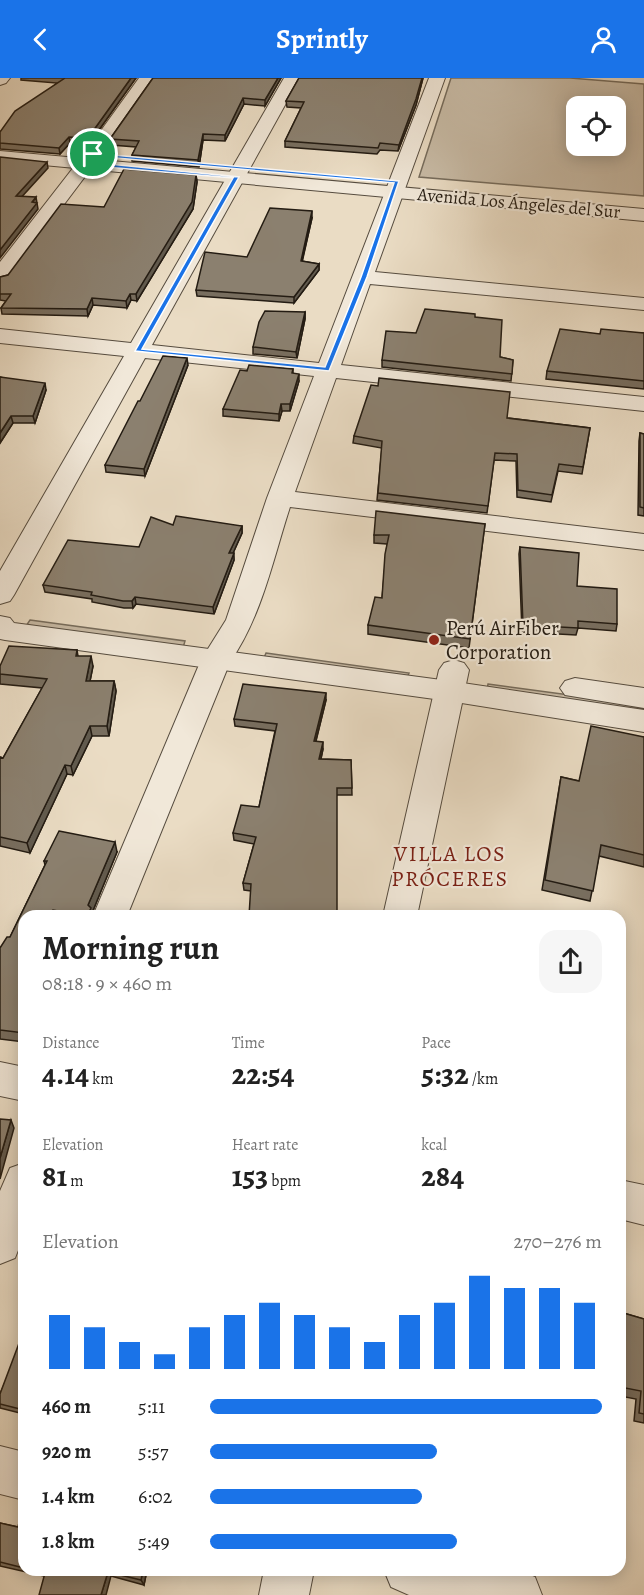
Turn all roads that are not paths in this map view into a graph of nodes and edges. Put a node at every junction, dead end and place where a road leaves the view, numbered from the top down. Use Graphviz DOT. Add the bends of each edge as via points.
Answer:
graph roads {
  1 [pos="147,78"];
  2 [pos="292,78"];
  3 [pos="437,78"];
  4 [pos="0,147"];
  5 [pos="0,156"];
  6 [pos="88,159"];
  7 [pos="239,172"];
  8 [pos="395,187"];
  9 [pos="644,205"];
  10 [pos="644,215"];
  11 [pos="0,276"];
  12 [pos="364,277"];
  13 [pos="644,304"];
  14 [pos="0,336"];
  15 [pos="138,350"];
  16 [pos="327,370"];
  17 [pos="644,404"];
  18 [pos="280,498"];
  19 [pos="644,542"];
  20 [pos="0,595"];
  21 [pos="0,612"];
  22 [pos="0,624"];
  23 [pos="223,650"];
  24 [pos="452,681"];
  25 [pos="644,698"];
  26 [pos="644,722"];
  27 [pos="113,910"];
  28 [pos="401,910"];
  29 [pos="0,1079"];
  30 [pos="18,1083"];
  31 [pos="18,1197"];
  32 [pos="626,1201"];
  33 [pos="644,1205"];
  34 [pos="0,1243"];
  35 [pos="0,1470"];
  36 [pos="18,1474"];
  37 [pos="288,1576"];
  38 [pos="434,1576"];
  39 [pos="284,1595"];
  40 [pos="517,1595"];
  1 -- 6 [label="street"];
  2 -- 7 [label="street"];
  3 -- 8 [label="street"];
  4 -- 6 [label="street"];
  5 -- 6 [label="street, Avenida Los Ángeles del Sur"];
  6 -- 7 [label="street, Avenida Los Ángeles del Sur"];
  6 -- 11 [label="street"];
  7 -- 8 [label="street, Avenida Los Ángeles del Sur"];
  7 -- 15 [label="street"];
  8 -- 9 [label="street, Avenida Los Ángeles del Sur"];
  8 -- 10 [label="street, Avenida Los Ángeles del Sur"];
  8 -- 12 [label="street"];
  12 -- 13 [label="street"];
  12 -- 16 [label="street"];
  14 -- 15 [label="street"];
  15 -- 16 [label="street"];
  15 -- 20 [label="street"];
  16 -- 17 [label="street"];
  16 -- 18 [label="street"];
  18 -- 19 [label="street"];
  18 -- 23 [label="street" via="240,620"];
  21 -- 23 [label="street" via="16,610"];
  22 -- 23 [label="street" via="5,631"];
  23 -- 24 [label="street"];
  23 -- 27 [label="street"];
  24 -- 25 [label="street"];
  24 -- 26 [label="street"];
  24 -- 28 [label="street"];
  29 -- 30 [label="street"];
  31 -- 34 [label="street"];
  32 -- 33 [label="street"];
  35 -- 36 [label="street"];
  37 -- 39 [label="street"];
  38 -- 40 [label="street"];
}
